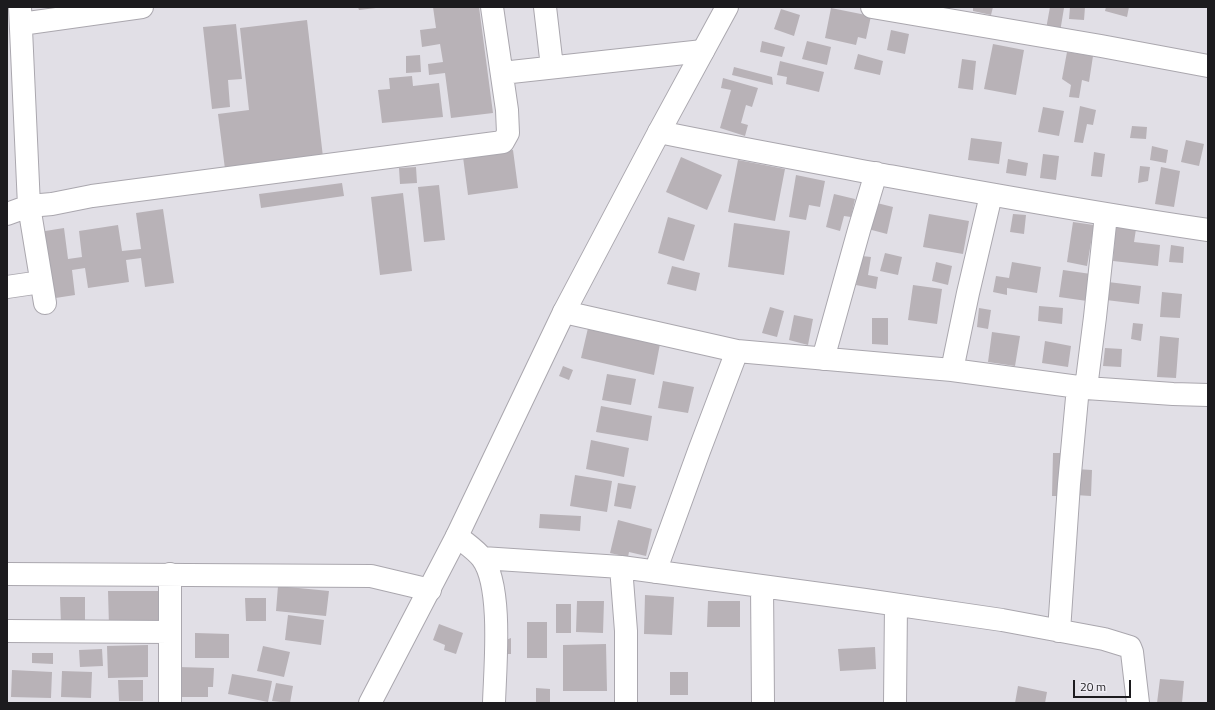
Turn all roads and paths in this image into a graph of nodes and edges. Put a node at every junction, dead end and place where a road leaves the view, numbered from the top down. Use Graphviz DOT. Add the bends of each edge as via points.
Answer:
graph roads {
  1 [pos="142,7"];
  2 [pos="492,7"];
  3 [pos="546,7"];
  4 [pos="727,7"];
  5 [pos="872,7"];
  6 [pos="20,15"];
  7 [pos="703,51"];
  8 [pos="1208,66"];
  9 [pos="552,67"];
  10 [pos="502,73"];
  11 [pos="659,132"];
  12 [pos="876,173"];
  13 [pos="991,195"];
  14 [pos="29,206"];
  15 [pos="7,214"];
  16 [pos="1106,215"];
  17 [pos="1208,230"];
  18 [pos="7,287"];
  19 [pos="564,312"];
  20 [pos="737,351"];
  21 [pos="823,359"];
  22 [pos="952,370"];
  23 [pos="1082,388"];
  24 [pos="1208,395"];
  25 [pos="457,536"];
  26 [pos="482,558"];
  27 [pos="621,567"];
  28 [pos="655,572"];
  29 [pos="7,574"];
  30 [pos="170,574"];
  31 [pos="762,586"];
  32 [pos="430,590"];
  33 [pos="896,605"];
  34 [pos="7,631"];
  35 [pos="1059,631"];
  36 [pos="170,632"];
  37 [pos="170,703"];
  38 [pos="370,703"];
  39 [pos="494,703"];
  40 [pos="626,703"];
  41 [pos="763,703"];
  42 [pos="895,703"];
  43 [pos="1138,703"];
  1 -- 6 [label="street"];
  2 -- 10 [label="street"];
  3 -- 9 [label="street"];
  4 -- 7 [label="street"];
  5 -- 8 [label="street"];
  6 -- 14 [label="street"];
  7 -- 9 [label="street"];
  7 -- 11 [label="street"];
  9 -- 10 [label="street"];
  10 -- 14 [label="street" via="508,133 503,142"];
  11 -- 12 [label="street"];
  11 -- 19 [label="street"];
  12 -- 13 [label="street"];
  12 -- 21 [label="street"];
  13 -- 16 [label="street"];
  13 -- 22 [label="street"];
  14 -- 15 [label="street"];
  14 -- 18 [label="street" via="43,293"];
  16 -- 17 [label="street"];
  16 -- 23 [label="street" via="1095,316"];
  19 -- 20 [label="street"];
  19 -- 25 [label="street"];
  20 -- 21 [label="street"];
  20 -- 28 [label="street"];
  21 -- 22 [label="street"];
  22 -- 23 [label="street"];
  23 -- 24 [label="street"];
  23 -- 35 [label="street" via="1069,484"];
  25 -- 26 [label="street"];
  25 -- 32 [label="street"];
  26 -- 27 [label="street"];
  26 -- 39 [label="street" via="491,581 496,608"];
  27 -- 28 [label="street"];
  27 -- 40 [label="street" via="626,631"];
  28 -- 31 [label="street"];
  29 -- 30 [label="street"];
  30 -- 32 [label="street" via="371,576"];
  30 -- 36 [label="street"];
  31 -- 33 [label="street"];
  31 -- 41 [label="street"];
  32 -- 38 [label="street"];
  33 -- 35 [label="street"];
  33 -- 42 [label="street"];
  34 -- 36 [label="street"];
  35 -- 43 [label="street" via="1104,639 1130,647"];
  36 -- 37 [label="street"];
}
